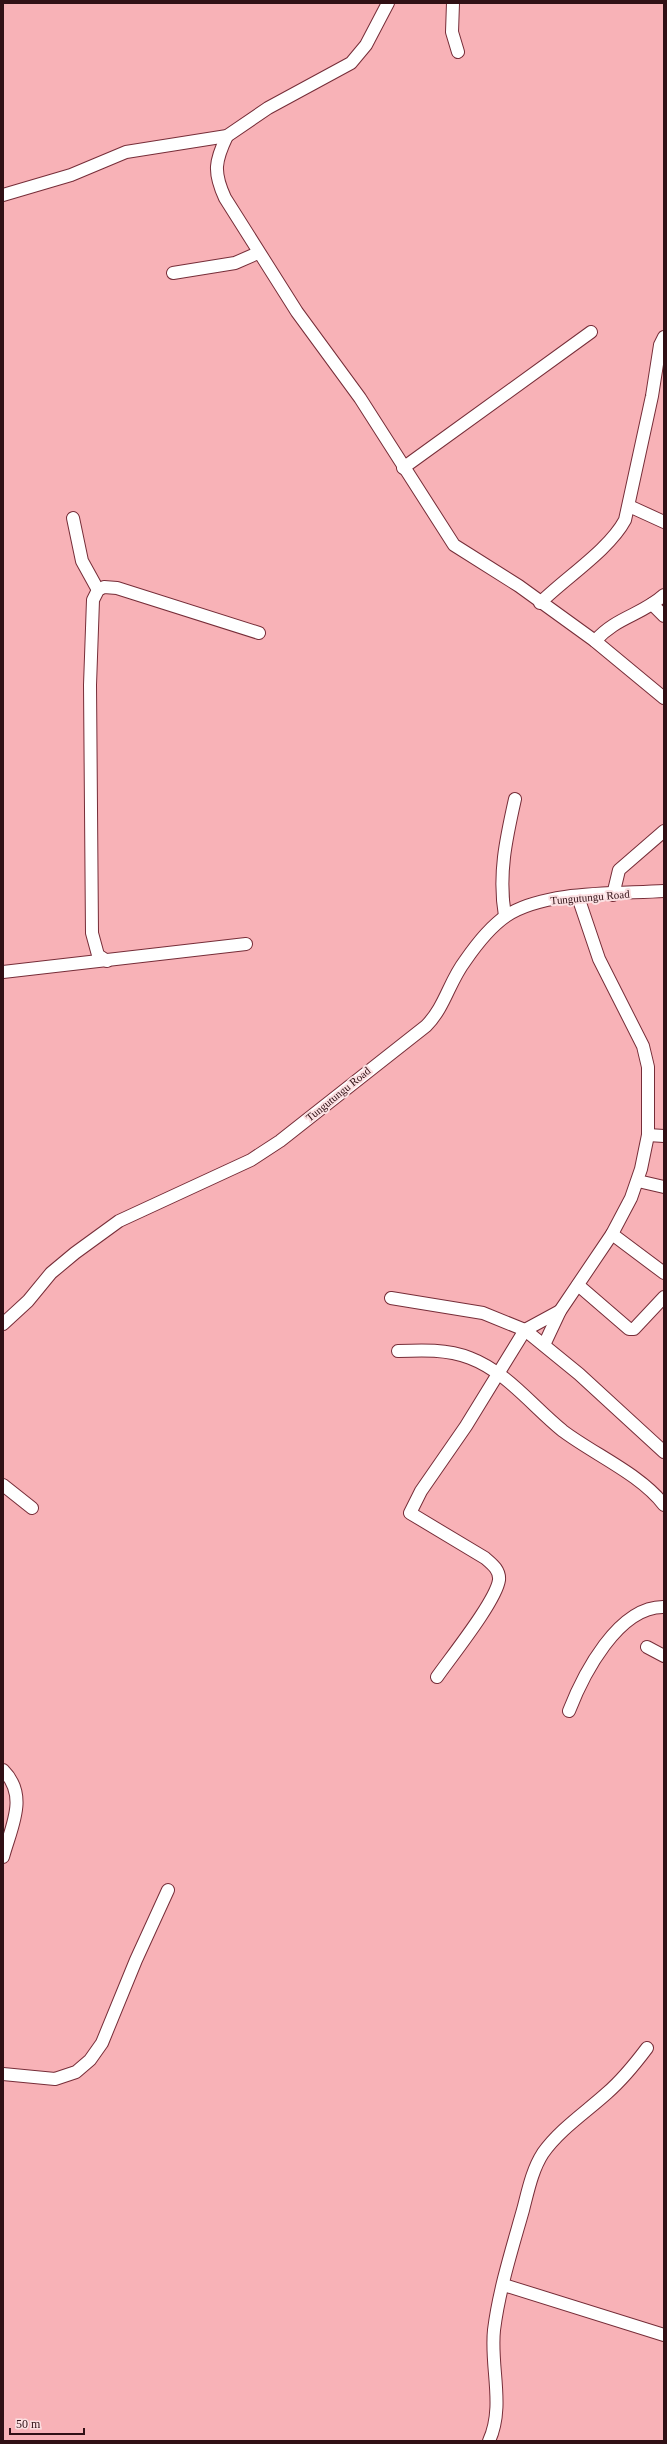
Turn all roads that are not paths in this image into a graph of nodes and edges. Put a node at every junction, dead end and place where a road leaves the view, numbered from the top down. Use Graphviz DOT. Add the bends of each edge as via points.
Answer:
graph roads {
  1 [pos="388,3"];
  2 [pos="453,3"];
  3 [pos="458,52"];
  4 [pos="227,136"];
  5 [pos="204,140"];
  6 [pos="217,159"];
  7 [pos="3,195"];
  8 [pos="258,253"];
  9 [pos="173,274"];
  10 [pos="591,332"];
  11 [pos="664,337"];
  12 [pos="403,468"];
  13 [pos="629,506"];
  14 [pos="73,518"];
  15 [pos="664,522"];
  16 [pos="98,590"];
  17 [pos="664,595"];
  18 [pos="540,603"];
  19 [pos="652,604"];
  20 [pos="664,616"];
  21 [pos="259,633"];
  22 [pos="595,641"];
  23 [pos="664,698"];
  24 [pos="515,799"];
  25 [pos="664,831"];
  26 [pos="664,891"];
  27 [pos="613,894"];
  28 [pos="578,897"];
  29 [pos="505,916"];
  30 [pos="246,944"];
  31 [pos="107,961"];
  32 [pos="3,972"];
  33 [pos="648,1135"];
  34 [pos="664,1136"];
  35 [pos="638,1181"];
  36 [pos="664,1186"];
  37 [pos="612,1234"];
  38 [pos="664,1273"];
  39 [pos="578,1285"];
  40 [pos="664,1297"];
  41 [pos="391,1298"];
  42 [pos="560,1311"];
  43 [pos="3,1324"];
  44 [pos="525,1330"];
  45 [pos="544,1346"];
  46 [pos="398,1351"];
  47 [pos="499,1373"];
  48 [pos="664,1452"];
  49 [pos="3,1485"];
  50 [pos="664,1505"];
  51 [pos="32,1508"];
  52 [pos="664,1607"];
  53 [pos="647,1648"];
  54 [pos="664,1656"];
  55 [pos="437,1677"];
  56 [pos="570,1711"];
  57 [pos="3,1770"];
  58 [pos="3,1857"];
  59 [pos="168,1890"];
  60 [pos="647,2048"];
  61 [pos="3,2074"];
  62 [pos="504,2285"];
  63 [pos="664,2336"];
  64 [pos="489,2441"];
  1 -- 4 [label="street" via="366,45 351,63 268,108"];
  2 -- 3 [label="street" via="452,32"];
  4 -- 5 [label="street"];
  4 -- 6 [label="street"];
  5 -- 6 [label="street"];
  5 -- 7 [label="street" via="126,152 71,175"];
  6 -- 8 [label="street" via="217,182"];
  8 -- 9 [label="street" via="235,263"];
  8 -- 12 [label="street" via="297,312 360,398"];
  10 -- 12 [label="street"];
  11 -- 13 [label="street" via="660,345"];
  12 -- 18 [label="street" via="454,545 519,586"];
  13 -- 15 [label="street"];
  13 -- 18 [label="street" via="619,531"];
  14 -- 16 [label="street" via="82,561"];
  16 -- 21 [label="street" via="104,587 117,588"];
  16 -- 31 [label="street" via="93,600 90,685 92,933 98,955"];
  17 -- 19 [label="street"];
  18 -- 22 [label="street"];
  19 -- 20 [label="street"];
  19 -- 22 [label="street" via="615,622"];
  22 -- 23 [label="street"];
  24 -- 29 [label="street" via="505,842 502,872 501,887"];
  25 -- 27 [label="street" via="619,870"];
  26 -- 27 [label="street, Tungutungu Road"];
  27 -- 28 [label="street, Tungutungu Road"];
  28 -- 29 [label="street, Tungutungu Road" via="544,901"];
  28 -- 33 [label="street" via="599,959 642,1046 648,1067"];
  29 -- 43 [label="street, Tungutungu Road" via="463,962 442,1005 426,1026 280,1141 251,1160 119,1221 51,1273"];
  30 -- 31 [label="street"];
  31 -- 32 [label="street"];
  33 -- 34 [label="street"];
  33 -- 35 [label="street"];
  35 -- 36 [label="street"];
  35 -- 37 [label="street"];
  37 -- 38 [label="street"];
  37 -- 39 [label="street"];
  39 -- 40 [label="street" via="629,1329 641,1324"];
  39 -- 42 [label="street"];
  41 -- 44 [label="street" via="483,1312"];
  42 -- 44 [label="street"];
  42 -- 45 [label="street"];
  44 -- 45 [label="street"];
  44 -- 47 [label="street"];
  45 -- 48 [label="street"];
  46 -- 47 [label="street" via="429,1350 452,1353 470,1357"];
  47 -- 50 [label="street" via="563,1431 644,1485"];
  47 -- 55 [label="street" via="421,1491 410,1513 485,1558 493,1564 498,1573 497,1587 481,1615"];
  49 -- 51 [label="street"];
  52 -- 56 [label="street" via="644,1611 608,1640 586,1672"];
  53 -- 54 [label="street"];
  57 -- 58 [label="street" via="17,1791 18,1801"];
  59 -- 61 [label="street" via="102,2043 90,2060 76,2072 55,2079"];
  60 -- 62 [label="street" via="631,2070 543,2153 534,2172"];
  62 -- 63 [label="street"];
  62 -- 64 [label="street" via="494,2330 496,2410"];
}
